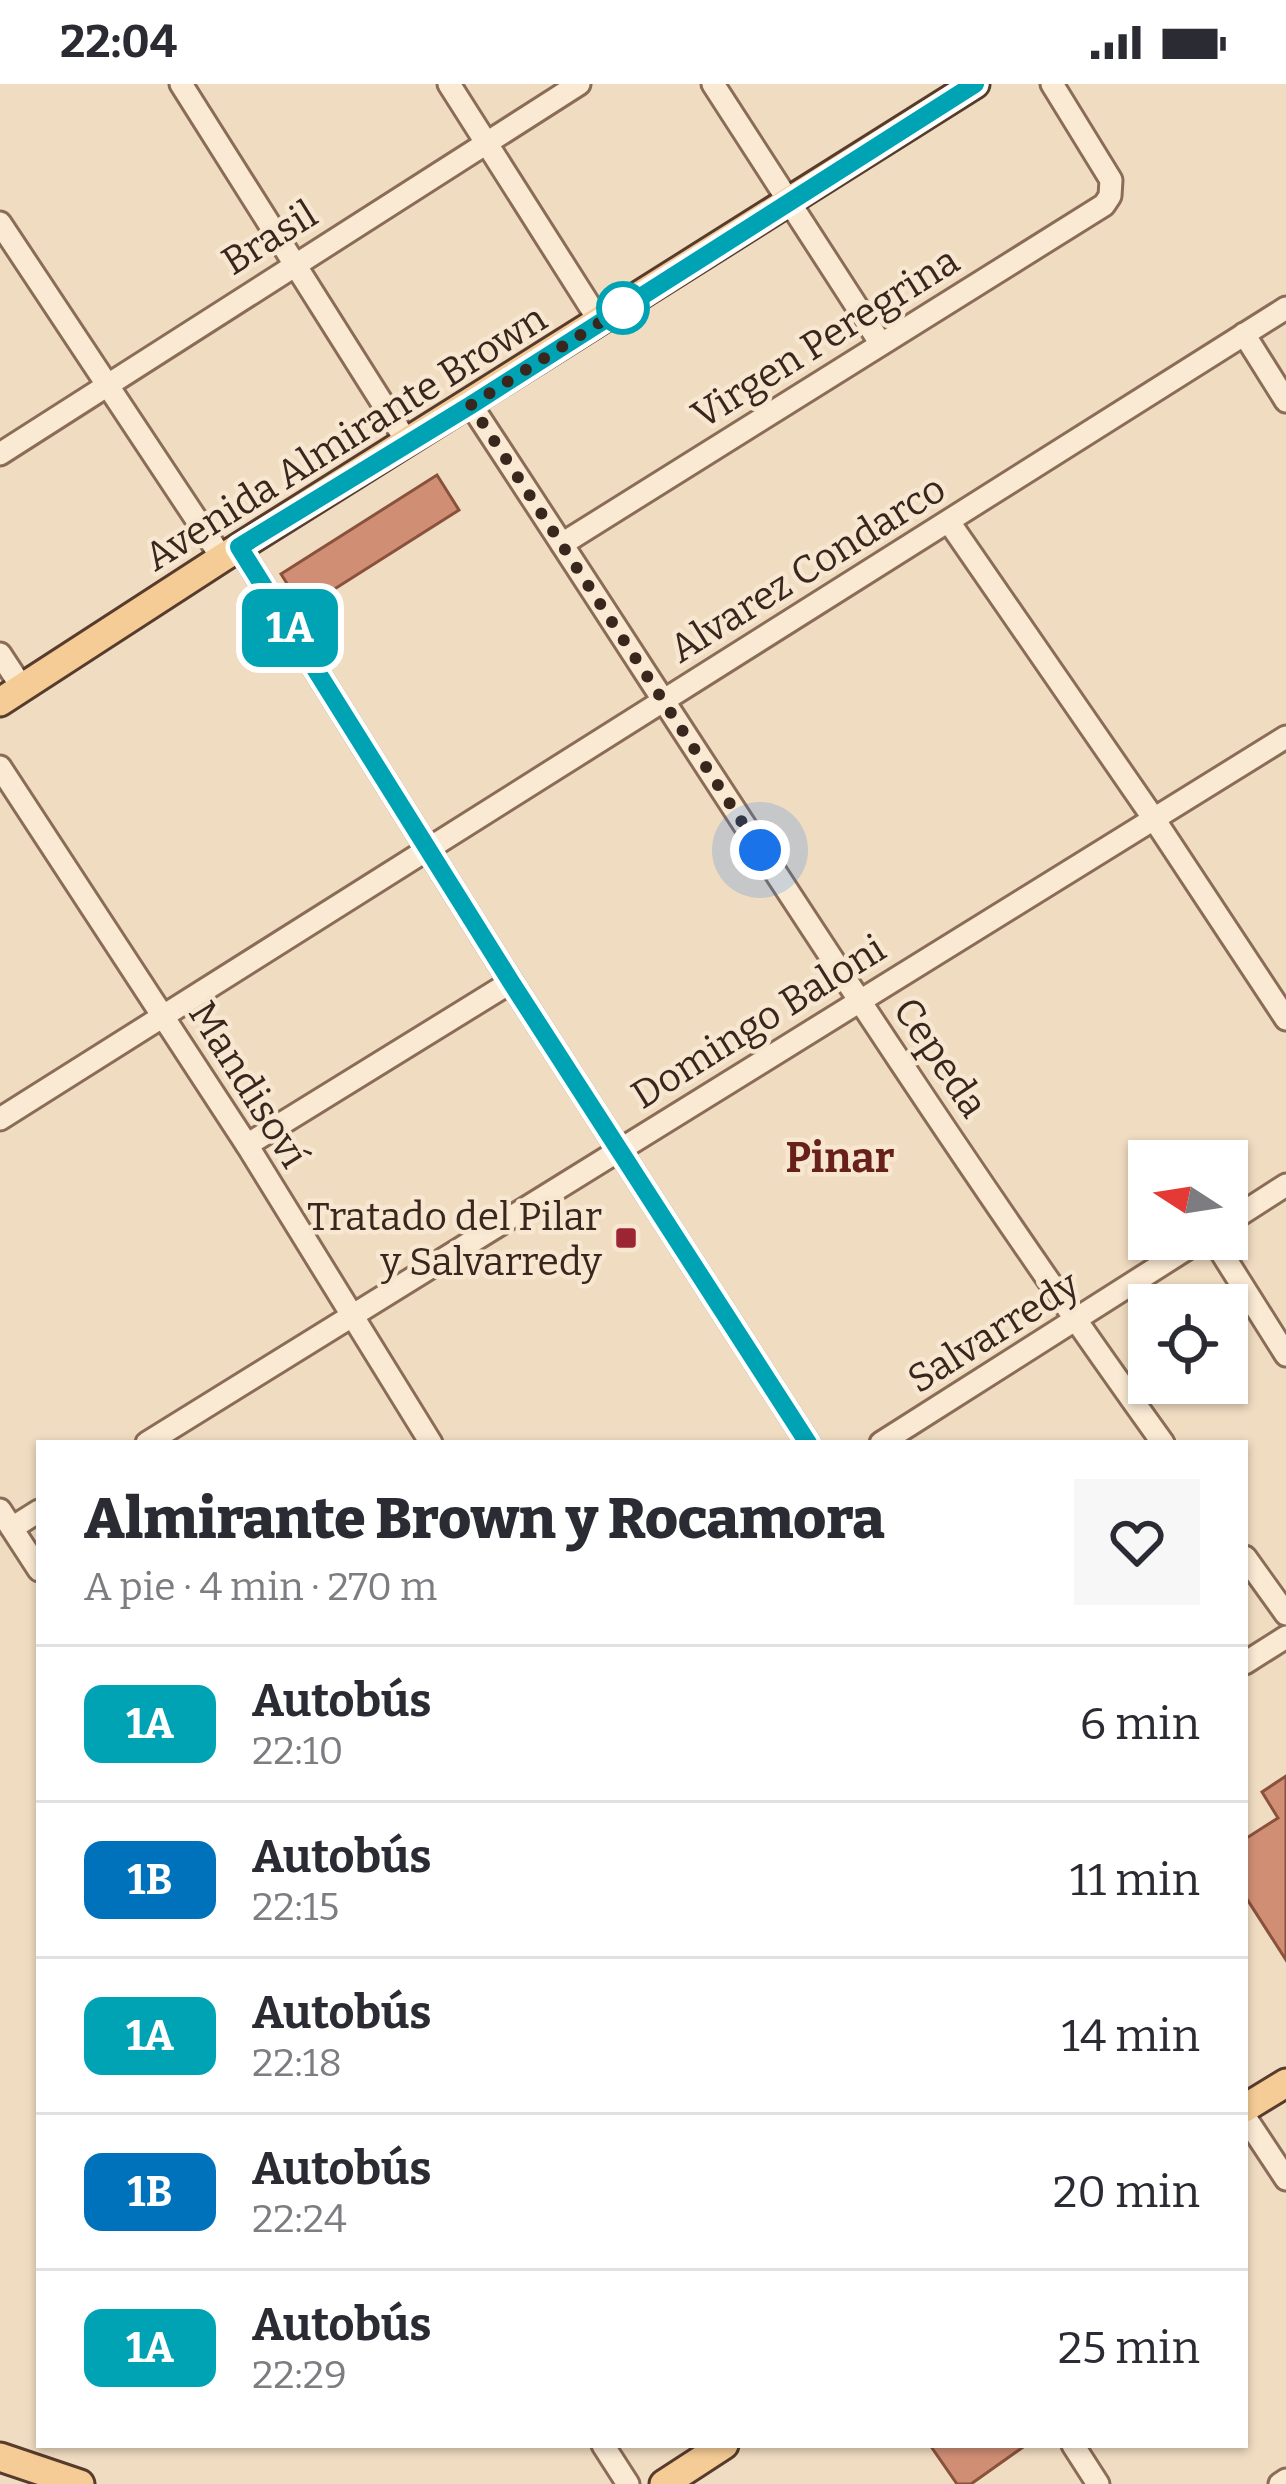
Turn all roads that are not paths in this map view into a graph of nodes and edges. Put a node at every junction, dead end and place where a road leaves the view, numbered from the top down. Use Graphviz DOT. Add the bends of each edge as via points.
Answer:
graph roads {
  1 [pos="181,84"];
  2 [pos="449,84"];
  3 [pos="579,84"];
  4 [pos="712,84"];
  5 [pos="975,84"];
  6 [pos="1052,84"];
  7 [pos="487,143"];
  8 [pos="789,202"];
  9 [pos="0,223"];
  10 [pos="295,264"];
  11 [pos="1286,308"];
  12 [pos="600,322"];
  13 [pos="1244,334"];
  14 [pos="881,344"];
  15 [pos="106,384"];
  16 [pos="1286,400"];
  17 [pos="471,405"];
  18 [pos="406,442"];
  19 [pos="0,454"];
  20 [pos="949,522"];
  21 [pos="562,544"];
  22 [pos="230,552"];
  23 [pos="0,654"];
  24 [pos="11,696"];
  25 [pos="661,700"];
  26 [pos="1286,737"];
  27 [pos="0,767"];
  28 [pos="1154,819"];
  29 [pos="428,848"];
  30 [pos="511,982"];
  31 [pos="860,1000"];
  32 [pos="163,1014"];
  33 [pos="1286,1019"];
  34 [pos="0,1119"];
  35 [pos="247,1145"];
  36 [pos="619,1148"];
  37 [pos="1286,1185"];
  38 [pos="1248,1209"];
  39 [pos="1170,1260"];
  40 [pos="1226,1260"];
  41 [pos="350,1315"];
  42 [pos="1076,1322"];
  43 [pos="1286,1355"];
  44 [pos="152,1440"];
  45 [pos="429,1440"];
  46 [pos="806,1440"];
  47 [pos="886,1440"];
  48 [pos="1161,1440"];
  49 [pos="36,1512"];
  50 [pos="6,1519"];
  51 [pos="1248,1561"];
  52 [pos="36,1565"];
  53 [pos="1286,1614"];
  54 [pos="1286,1637"];
  55 [pos="1248,1661"];
  56 [pos="1286,2083"];
  57 [pos="1248,2110"];
  58 [pos="1248,2117"];
  59 [pos="1286,2179"];
  60 [pos="605,2448"];
  61 [pos="719,2448"];
  62 [pos="1075,2448"];
  63 [pos="0,2457"];
  64 [pos="80,2484"];
  65 [pos="628,2484"];
  66 [pos="664,2484"];
  67 [pos="1099,2484"];
  1 -- 10 [label="street"];
  2 -- 7 [label="street"];
  3 -- 7 [label="street, Brasil"];
  4 -- 8 [label="street"];
  5 -- 8 [label="main road, Avenida Almirante Brown"];
  6 -- 14 [label="street, Virgen Peregrina" via="1111,180 1104,206"];
  7 -- 10 [label="street, Brasil"];
  7 -- 12 [label="street"];
  8 -- 12 [label="main road, Avenida Almirante Brown"];
  8 -- 14 [label="street"];
  9 -- 15 [label="street"];
  10 -- 15 [label="street, Brasil"];
  10 -- 18 [label="street"];
  11 -- 13 [label="street, Alvarez Condarco"];
  12 -- 17 [label="main road, Avenida Almirante Brown"];
  13 -- 16 [label="street"];
  13 -- 20 [label="street, Alvarez Condarco"];
  14 -- 21 [label="street, Virgen Peregrina"];
  15 -- 19 [label="street, Brasil"];
  15 -- 22 [label="street"];
  17 -- 18 [label="main road, Avenida Almirante Brown"];
  17 -- 21 [label="street, Cepeda"];
  18 -- 22 [label="main road, Avenida Almirante Brown"];
  20 -- 25 [label="street, Alvarez Condarco"];
  20 -- 28 [label="street"];
  21 -- 25 [label="street, Cepeda"];
  22 -- 24 [label="main road, Avenida Almirante Brown"];
  22 -- 29 [label="street"];
  23 -- 24 [label="street"];
  25 -- 29 [label="street, Alvarez Condarco"];
  25 -- 31 [label="street, Cepeda"];
  26 -- 28 [label="street, Domingo Baloni"];
  27 -- 32 [label="street, Mandisoví"];
  28 -- 31 [label="street, Domingo Baloni"];
  28 -- 33 [label="street"];
  29 -- 30 [label="street"];
  29 -- 32 [label="street, Alvarez Condarco"];
  30 -- 35 [label="street"];
  30 -- 36 [label="street"];
  31 -- 36 [label="street, Domingo Baloni"];
  31 -- 42 [label="street, Cepeda"];
  32 -- 34 [label="street, Alvarez Condarco"];
  32 -- 35 [label="street, Mandisoví"];
  35 -- 41 [label="street, Mandisoví"];
  36 -- 41 [label="street, Domingo Baloni"];
  36 -- 46 [label="street"];
  37 -- 38 [label="street"];
  39 -- 42 [label="street, Salvarredy"];
  40 -- 43 [label="street"];
  41 -- 44 [label="street, Domingo Baloni"];
  41 -- 45 [label="street, Mandisoví"];
  42 -- 47 [label="street, Salvarredy"];
  42 -- 48 [label="street, Cepeda"];
  49 -- 50 [label="street"];
  50 -- 52 [label="street"];
  51 -- 53 [label="street"];
  54 -- 55 [label="street"];
  56 -- 57 [label="main road"];
  58 -- 59 [label="street"];
  60 -- 65 [label="street"];
  61 -- 66 [label="main road"];
  62 -- 67 [label="street"];
  63 -- 64 [label="main road"];
}
